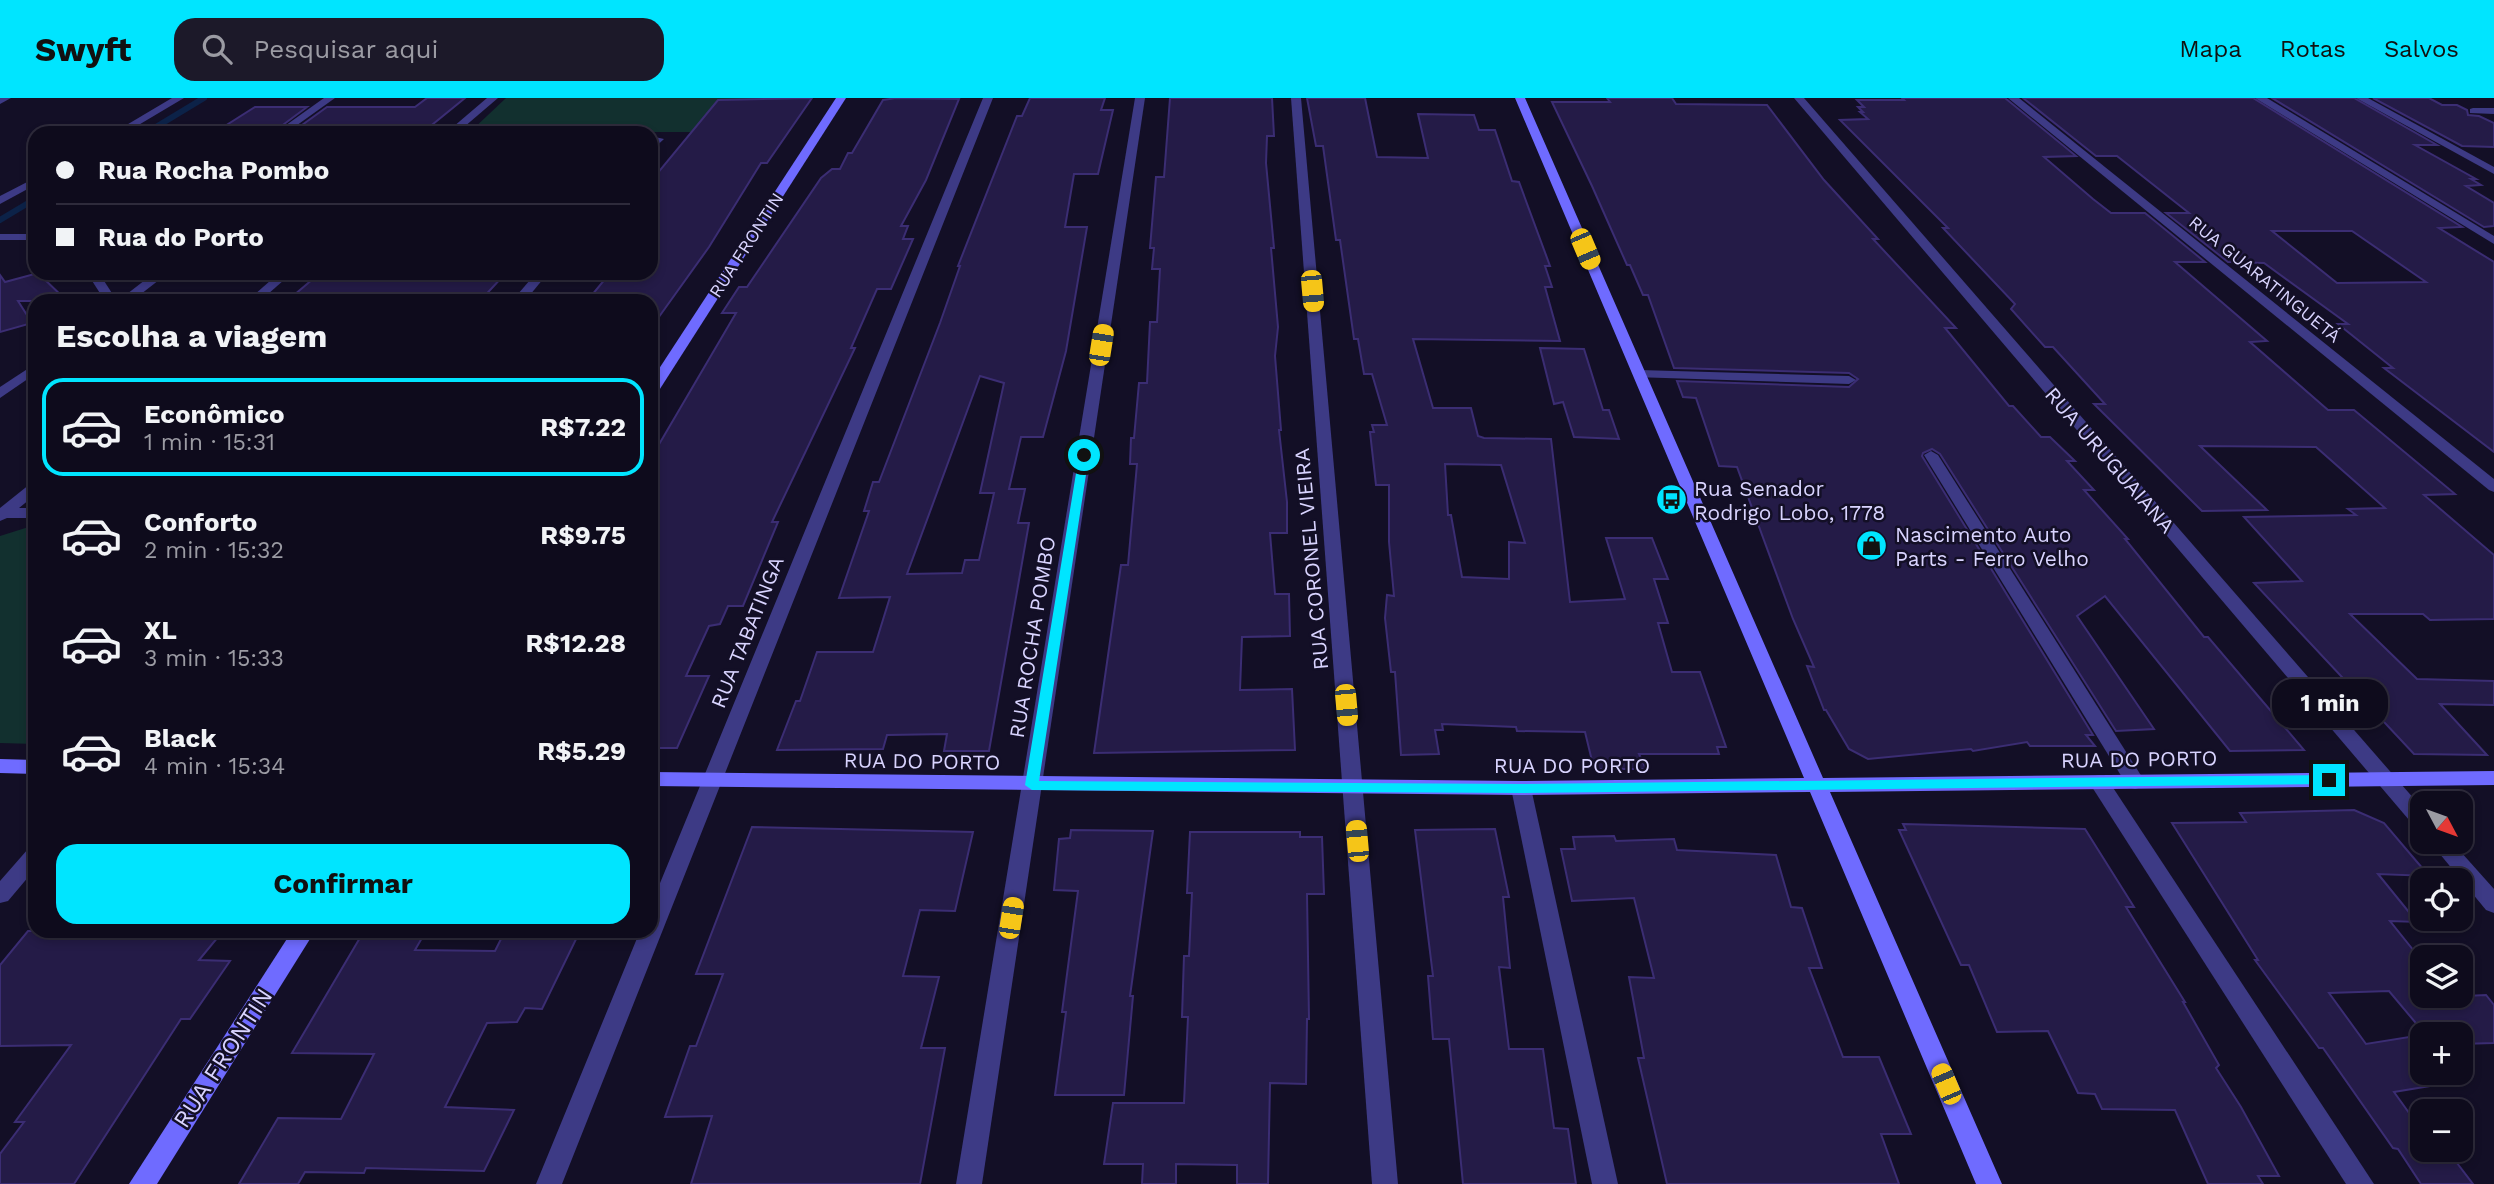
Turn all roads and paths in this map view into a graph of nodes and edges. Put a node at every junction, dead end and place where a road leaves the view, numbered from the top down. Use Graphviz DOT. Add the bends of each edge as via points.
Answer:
graph roads {
  1 [pos="6,98"];
  2 [pos="180,98"];
  3 [pos="330,98"];
  4 [pos="492,98"];
  5 [pos="841,98"];
  6 [pos="988,98"];
  7 [pos="1140,98"];
  8 [pos="1296,98"];
  9 [pos="1520,98"];
  10 [pos="1799,98"];
  11 [pos="2014,98"];
  12 [pos="2260,98"];
  13 [pos="2361,98"];
  14 [pos="0,101"];
  15 [pos="2473,110"];
  16 [pos="2494,111"];
  17 [pos="130,126"];
  18 [pos="290,126"];
  19 [pos="459,126"];
  20 [pos="2494,171"];
  21 [pos="28,185"];
  22 [pos="0,201"];
  23 [pos="0,237"];
  24 [pos="28,237"];
  25 [pos="2494,241"];
  26 [pos="152,280"];
  27 [pos="278,280"];
  28 [pos="536,280"];
  29 [pos="134,294"];
  30 [pos="261,294"];
  31 [pos="524,294"];
  32 [pos="28,373"];
  33 [pos="1639,374"];
  34 [pos="1849,380"];
  35 [pos="658,381"];
  36 [pos="0,394"];
  37 [pos="1931,455"];
  38 [pos="2494,487"];
  39 [pos="28,493"];
  40 [pos="28,513"];
  41 [pos="2,515"];
  42 [pos="0,766"];
  43 [pos="28,767"];
  44 [pos="2494,778"];
  45 [pos="658,779"];
  46 [pos="2385,779"];
  47 [pos="712,780"];
  48 [pos="2099,782"];
  49 [pos="2135,782"];
  50 [pos="1032,785"];
  51 [pos="1817,786"];
  52 [pos="1353,788"];
  53 [pos="1521,789"];
  54 [pos="2410,808"];
  55 [pos="2450,854"];
  56 [pos="28,863"];
  57 [pos="0,895"];
  58 [pos="2494,904"];
  59 [pos="658,914"];
  60 [pos="300,938"];
  61 [pos="648,938"];
  62 [pos="142,1184"];
  63 [pos="549,1184"];
  64 [pos="969,1184"];
  65 [pos="1385,1184"];
  66 [pos="1605,1184"];
  67 [pos="1989,1184"];
  68 [pos="2361,1184"];
  1 -- 14 [label="street"];
  2 -- 17 [label="street"];
  3 -- 18 [label="street"];
  4 -- 19 [label="street"];
  5 -- 35 [label="street, RUA FRONTIN"];
  6 -- 47 [label="street, RUA TABATINGA"];
  7 -- 50 [label="street, RUA ROCHA POMBO"];
  8 -- 52 [label="street, RUA CORONEL VIEIRA"];
  9 -- 33 [label="street"];
  10 -- 46 [label="street, RUA URUGUAIANA"];
  11 -- 38 [label="street, RUA GUARATINGUETÁ"];
  12 -- 25 [label="street"];
  13 -- 20 [label="street"];
  15 -- 16 [label="street"];
  21 -- 22 [label="street"];
  23 -- 24 [label="street"];
  26 -- 29 [label="street"];
  27 -- 30 [label="street"];
  28 -- 31 [label="street"];
  32 -- 36 [label="street"];
  33 -- 34 [label="street"];
  33 -- 51 [label="street"];
  37 -- 49 [label="street"];
  39 -- 41 [label="street"];
  40 -- 41 [label="street"];
  42 -- 43 [label="street"];
  44 -- 46 [label="street, RUA DO PORTO"];
  45 -- 47 [label="street, RUA DO PORTO"];
  46 -- 49 [label="street, RUA DO PORTO"];
  46 -- 54 [label="street, RUA URUGUAIANA"];
  47 -- 50 [label="street, RUA DO PORTO"];
  47 -- 59 [label="street, RUA TABATINGA"];
  48 -- 49 [label="street, RUA DO PORTO"];
  48 -- 51 [label="street, RUA DO PORTO"];
  48 -- 68 [label="street"];
  50 -- 52 [label="street, RUA DO PORTO"];
  50 -- 64 [label="street, RUA ROCHA POMBO"];
  51 -- 53 [label="street, RUA DO PORTO"];
  51 -- 67 [label="street"];
  52 -- 53 [label="street, RUA DO PORTO"];
  52 -- 65 [label="street, RUA CORONEL VIEIRA"];
  53 -- 66 [label="street"];
  55 -- 58 [label="street"];
  56 -- 57 [label="street"];
  60 -- 62 [label="street, RUA FRONTIN"];
  61 -- 63 [label="street, RUA TABATINGA"];
}
